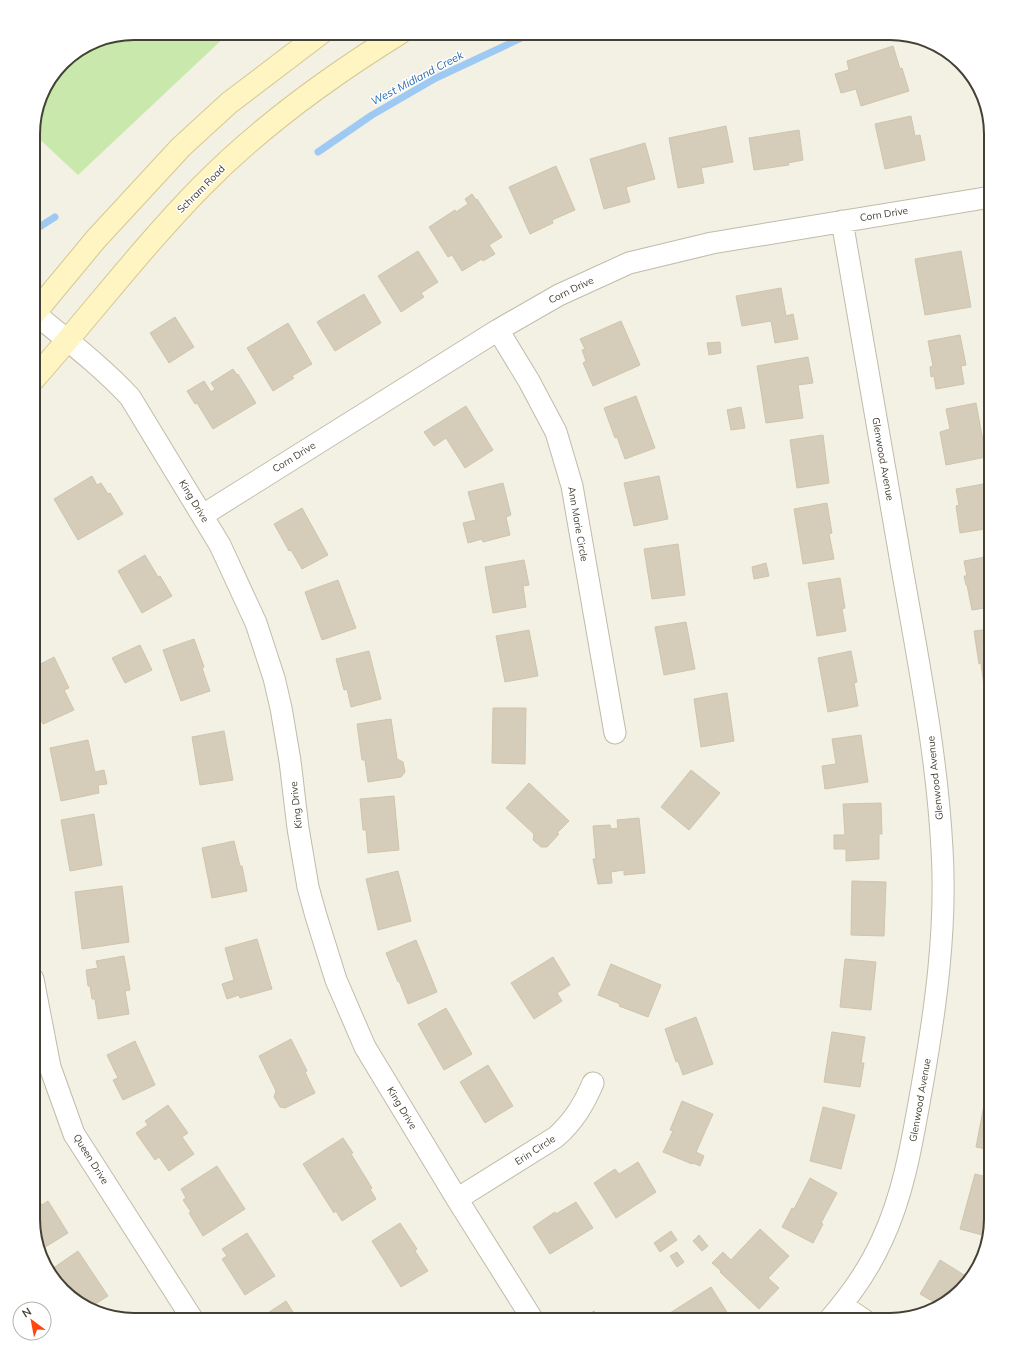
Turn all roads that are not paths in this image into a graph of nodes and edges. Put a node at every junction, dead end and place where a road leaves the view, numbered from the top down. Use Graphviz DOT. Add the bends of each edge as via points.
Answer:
graph roads {
  1 [pos="312,40"];
  2 [pos="389,40"];
  3 [pos="984,198"];
  4 [pos="842,221"];
  5 [pos="40,307"];
  6 [pos="40,319"];
  7 [pos="498,330"];
  8 [pos="68,341"];
  9 [pos="40,372"];
  10 [pos="203,515"];
  11 [pos="615,733"];
  12 [pos="40,1016"];
  13 [pos="593,1083"];
  14 [pos="457,1200"];
  15 [pos="189,1313"];
  16 [pos="529,1313"];
  17 [pos="835,1313"];
  1 -- 5 [label="main road" via="229,103 181,147 96,239"];
  2 -- 8 [label="main road, Schram Road" via="287,112 208,181"];
  3 -- 4 [label="street, Corn Drive"];
  4 -- 7 [label="street, Corn Drive" via="712,243 629,263 559,295"];
  4 -- 17 [label="street, Glenwood Avenue" via="930,732 942,851 942,927 932,1030 910,1154 882,1241 863,1275"];
  6 -- 8 [label="street, King Drive"];
  7 -- 10 [label="street, Corn Drive"];
  7 -- 11 [label="street, Ann Marie Circle" via="556,432 572,486"];
  8 -- 9 [label="main road, Schram Road"];
  8 -- 10 [label="street, King Drive" via="130,397"];
  10 -- 14 [label="street, King Drive" via="246,600 274,678 290,761 308,887 336,980 365,1047"];
  12 -- 15 [label="street, Queen Drive" via="50,1067 74,1134"];
  13 -- 14 [label="street, Erin Circle" via="576,1116 556,1137"];
  14 -- 16 [label="street, King Drive"];
}
